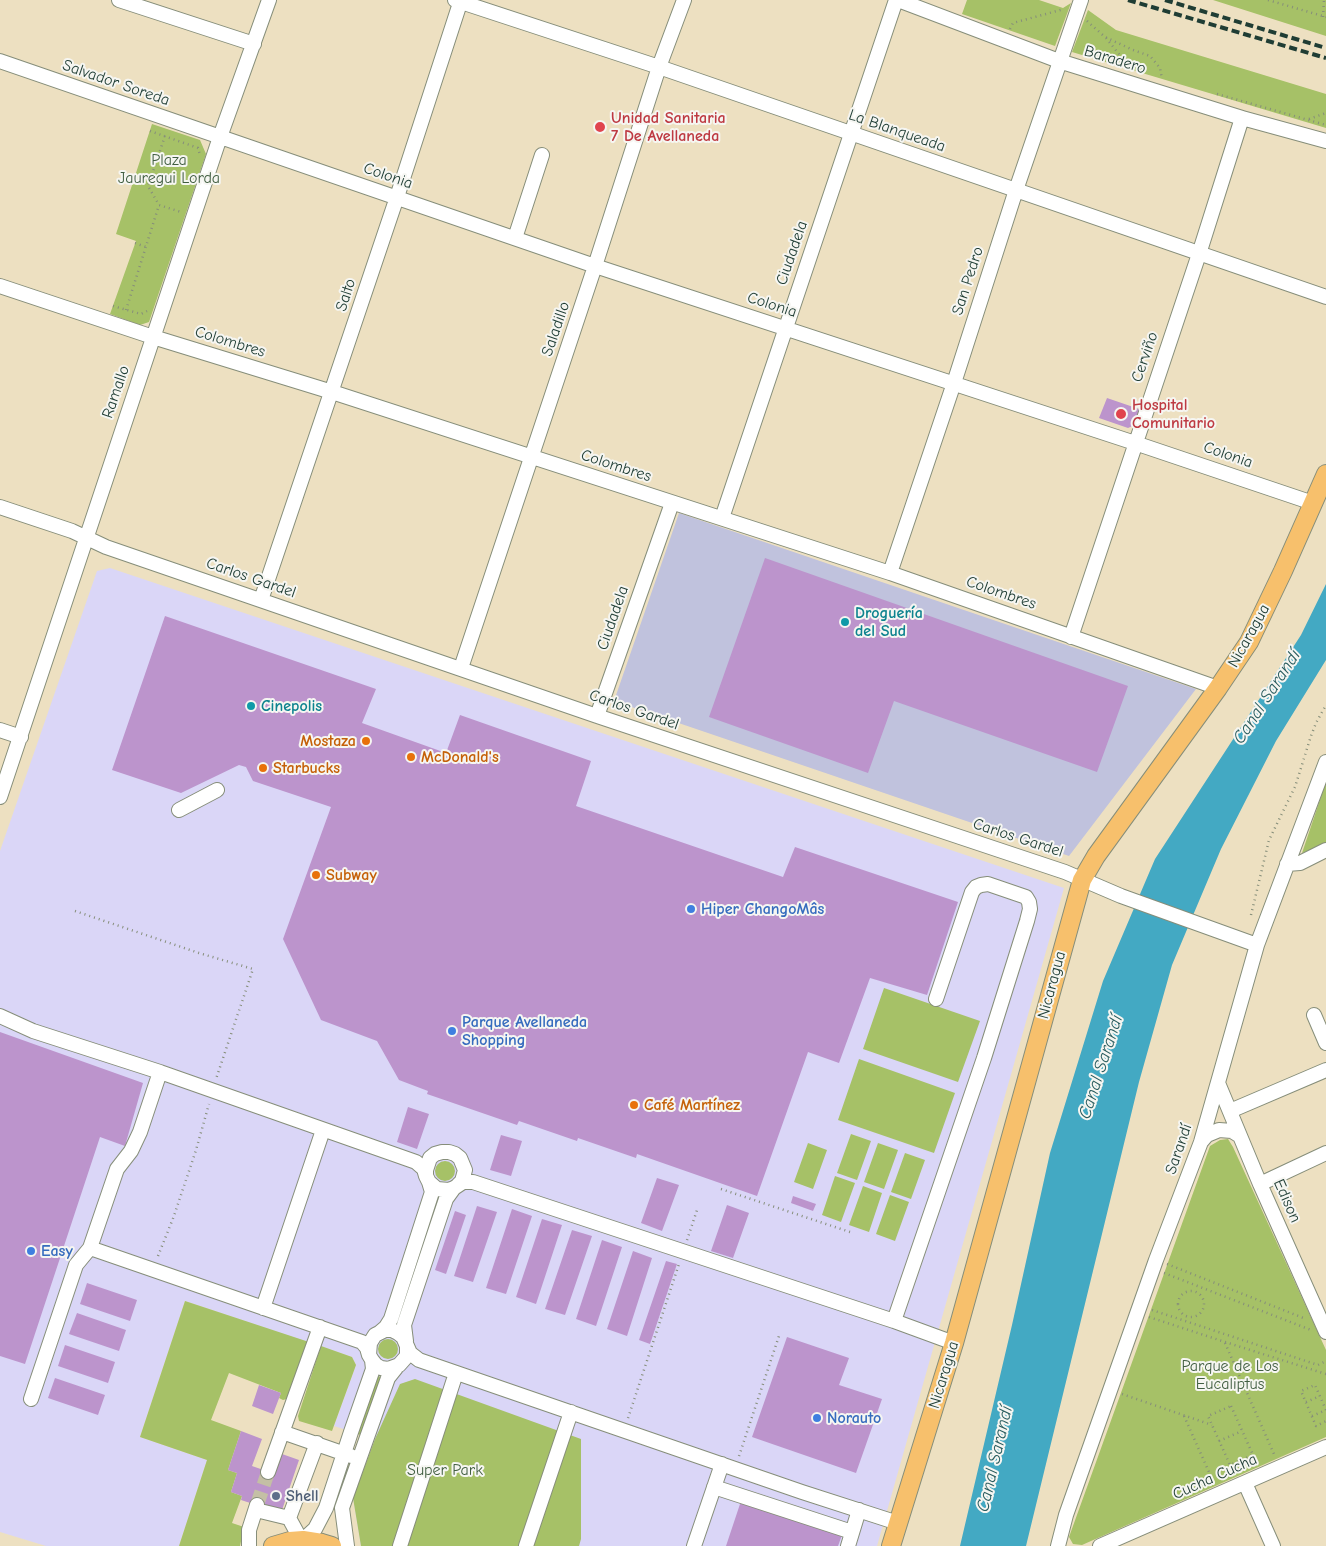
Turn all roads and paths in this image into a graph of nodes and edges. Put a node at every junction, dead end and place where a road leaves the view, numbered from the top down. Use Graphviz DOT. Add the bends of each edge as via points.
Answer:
graph roads {
  1 [pos="119,0"];
  2 [pos="269,0"];
  3 [pos="684,0"];
  4 [pos="897,0"];
  5 [pos="1268,0"];
  6 [pos="1324,0"];
  7 [pos="459,1"];
  8 [pos="1079,5"];
  9 [pos="1325,17"];
  10 [pos="1002,25"];
  11 [pos="1010,28"];
  12 [pos="1105,37"];
  13 [pos="1005,41"];
  14 [pos="254,44"];
  15 [pos="0,61"];
  16 [pos="1059,61"];
  17 [pos="659,67"];
  18 [pos="1133,71"];
  19 [pos="1155,77"];
  20 [pos="1162,86"];
  21 [pos="1217,94"];
  22 [pos="1326,113"];
  23 [pos="1242,118"];
  24 [pos="1308,119"];
  25 [pos="1326,125"];
  26 [pos="150,131"];
  27 [pos="1298,133"];
  28 [pos="850,134"];
  29 [pos="165,136"];
  30 [pos="220,137"];
  31 [pos="1326,141"];
  32 [pos="542,155"];
  33 [pos="200,159"];
  34 [pos="1016,190"];
  35 [pos="397,198"];
  36 [pos="159,205"];
  37 [pos="182,212"];
  38 [pos="515,238"];
  39 [pos="135,243"];
  40 [pos="146,247"];
  41 [pos="1199,254"];
  42 [pos="595,266"];
  43 [pos="0,286"];
  44 [pos="1326,297"];
  45 [pos="113,306"];
  46 [pos="126,310"];
  47 [pos="148,310"];
  48 [pos="785,328"];
  49 [pos="153,337"];
  50 [pos="954,383"];
  51 [pos="332,392"];
  52 [pos="1135,442"];
  53 [pos="531,456"];
  54 [pos="1326,474"];
  55 [pos="672,503"];
  56 [pos="1313,503"];
  57 [pos="0,507"];
  58 [pos="722,518"];
  59 [pos="86,537"];
  60 [pos="890,573"];
  61 [pos="261,600"];
  62 [pos="1071,636"];
  63 [pos="461,668"];
  64 [pos="1218,688"];
  65 [pos="1326,705"];
  66 [pos="597,716"];
  67 [pos="0,730"];
  68 [pos="21,737"];
  69 [pos="1326,762"];
  70 [pos="217,790"];
  71 [pos="0,798"];
  72 [pos="179,810"];
  73 [pos="1326,850"];
  74 [pos="1287,864"];
  75 [pos="1082,880"];
  76 [pos="75,911"];
  77 [pos="1251,915"];
  78 [pos="1257,945"];
  79 [pos="936,999"];
  80 [pos="1314,1015"];
  81 [pos="0,1016"];
  82 [pos="1326,1042"];
  83 [pos="1326,1070"];
  84 [pos="160,1072"];
  85 [pos="1218,1083"];
  86 [pos="212,1091"];
  87 [pos="1230,1111"];
  88 [pos="323,1130"];
  89 [pos="1240,1136"];
  90 [pos="1201,1142"];
  91 [pos="1326,1153"];
  92 [pos="430,1158"];
  93 [pos="416,1162"];
  94 [pos="469,1176"];
  95 [pos="428,1179"];
  96 [pos="1260,1184"];
  97 [pos="456,1187"];
  98 [pos="721,1188"];
  99 [pos="698,1207"];
  100 [pos="850,1232"];
  101 [pos="90,1248"];
  102 [pos="683,1252"];
  103 [pos="158,1256"];
  104 [pos="1155,1264"];
  105 [pos="1199,1286"];
  106 [pos="1196,1292"];
  107 [pos="263,1308"];
  108 [pos="1139,1310"];
  109 [pos="1185,1316"];
  110 [pos="1308,1320"];
  111 [pos="894,1321"];
  112 [pos="1184,1321"];
  113 [pos="320,1327"];
  114 [pos="1319,1331"];
  115 [pos="780,1333"];
  116 [pos="377,1334"];
  117 [pos="362,1342"];
  118 [pos="1225,1342"];
  119 [pos="954,1343"];
  120 [pos="407,1344"];
  121 [pos="371,1358"];
  122 [pos="419,1360"];
  123 [pos="1326,1362"];
  124 [pos="398,1366"];
  125 [pos="456,1373"];
  126 [pos="1326,1374"];
  127 [pos="1111,1390"];
  128 [pos="1320,1396"];
  129 [pos="31,1399"];
  130 [pos="1306,1402"];
  131 [pos="1326,1410"];
  132 [pos="571,1412"];
  133 [pos="1184,1415"];
  134 [pos="1312,1416"];
  135 [pos="621,1417"];
  136 [pos="1326,1421"];
  137 [pos="1212,1425"];
  138 [pos="1242,1431"];
  139 [pos="282,1432"];
  140 [pos="1219,1441"];
  141 [pos="317,1443"];
  142 [pos="1326,1447"];
  143 [pos="344,1453"];
  144 [pos="359,1459"];
  145 [pos="738,1459"];
  146 [pos="722,1464"];
  147 [pos="1281,1467"];
  148 [pos="268,1472"];
  149 [pos="1244,1483"];
  150 [pos="714,1487"];
  151 [pos="1218,1494"];
  152 [pos="859,1510"];
  153 [pos="289,1518"];
  154 [pos="898,1523"];
  155 [pos="850,1539"];
  156 [pos="302,1540"];
  157 [pos="1120,1542"];
  158 [pos="249,1546"];
  159 [pos="272,1546"];
  160 [pos="332,1546"];
  161 [pos="347,1546"];
  162 [pos="400,1546"];
  163 [pos="526,1546"];
  164 [pos="694,1546"];
  165 [pos="891,1546"];
  166 [pos="1058,1546"];
  167 [pos="1100,1546"];
  168 [pos="1273,1546"];
  1 -- 14 [label="street"];
  2 -- 14 [label="street, Ramallo"];
  3 -- 17 [label="street, Saladillo"];
  4 -- 13 [label="street, Baradero"];
  4 -- 28 [label="street, Ciudadela"];
  5 -- 9 [label="path"];
  6 -- 9 [label="path"];
  7 -- 17 [label="street, La Blanqueada"];
  7 -- 35 [label="street, Salto"];
  8 -- 11 [label="path" via="1013,23"];
  8 -- 12 [label="path" via="1095,29"];
  8 -- 16 [label="street, San Pedro"];
  10 -- 11 [label="path"];
  11 -- 13 [label="path"];
  12 -- 18 [label="path" via="1141,74"];
  12 -- 20 [label="path" via="1150,56 1160,68"];
  13 -- 16 [label="street, Baradero"];
  14 -- 30 [label="street, Ramallo"];
  15 -- 30 [label="street, Salvador Soreda"];
  16 -- 20 [label="street, Baradero"];
  16 -- 34 [label="street, San Pedro"];
  17 -- 28 [label="street, La Blanqueada"];
  17 -- 42 [label="street, Saladillo"];
  19 -- 20 [label="path"];
  20 -- 23 [label="street, Baradero"];
  21 -- 24 [label="path"];
  22 -- 24 [label="path"];
  23 -- 27 [label="street, Baradero"];
  23 -- 41 [label="street, Cerviño"];
  24 -- 25 [label="path"];
  24 -- 27 [label="path"];
  26 -- 29 [label="path"];
  27 -- 31 [label="street, Baradero"];
  28 -- 34 [label="street, La Blanqueada"];
  28 -- 48 [label="street, Ciudadela"];
  29 -- 33 [label="path" via="198,148"];
  29 -- 36 [label="path" via="148,186"];
  30 -- 35 [label="street, Colonia"];
  30 -- 49 [label="street, Ramallo"];
  32 -- 38 [label="street"];
  34 -- 41 [label="street, La Blanqueada"];
  34 -- 50 [label="street, San Pedro"];
  35 -- 38 [label="street, Colonia"];
  35 -- 51 [label="street, Salto"];
  36 -- 37 [label="path"];
  36 -- 40 [label="path"];
  38 -- 42 [label="street, Colonia"];
  39 -- 40 [label="path"];
  40 -- 46 [label="path"];
  41 -- 44 [label="street, La Blanqueada"];
  41 -- 52 [label="street, Cerviño"];
  42 -- 48 [label="street, Colonia"];
  42 -- 53 [label="street, Saladillo"];
  43 -- 49 [label="street, Colombres"];
  45 -- 46 [label="path"];
  46 -- 47 [label="path" via="141,314"];
  48 -- 50 [label="street, Colonia"];
  48 -- 58 [label="street, Ciudadela"];
  49 -- 51 [label="street, Colombres"];
  49 -- 59 [label="street, Ramallo"];
  50 -- 52 [label="street, Colonia"];
  50 -- 60 [label="street, San Pedro"];
  51 -- 53 [label="street, Colombres"];
  51 -- 61 [label="street, Salto"];
  52 -- 56 [label="street, Colonia"];
  52 -- 62 [label="street, Cerviño"];
  53 -- 55 [label="street, Colombres"];
  53 -- 63 [label="street, Saladillo"];
  54 -- 56 [label="main road, Nicaragua"];
  55 -- 58 [label="street, Colombres"];
  55 -- 66 [label="street, Ciudadela"];
  56 -- 64 [label="main road, Nicaragua" via="1249,642"];
  57 -- 59 [label="street, Carlos Gardel"];
  58 -- 60 [label="street, Colombres"];
  59 -- 61 [label="street, Carlos Gardel" via="106,547"];
  59 -- 68 [label="street, Ramallo"];
  60 -- 62 [label="street, Colombres"];
  61 -- 63 [label="street, Carlos Gardel"];
  62 -- 64 [label="street, Colombres"];
  63 -- 66 [label="street, Carlos Gardel"];
  64 -- 75 [label="main road, Nicaragua"];
  65 -- 77 [label="path" via="1311,736 1295,787 1268,840"];
  66 -- 75 [label="street, Carlos Gardel"];
  67 -- 68 [label="street"];
  68 -- 71 [label="street, Ramallo"];
  69 -- 74 [label="street, Sarandí"];
  70 -- 72 [label="street"];
  73 -- 74 [label="street" via="1300,863"];
  74 -- 78 [label="street, Sarandí"];
  75 -- 78 [label="street, Carlos Gardel"];
  75 -- 119 [label="main road, Nicaragua"];
  76 -- 86 [label="path" via="253,969"];
  78 -- 85 [label="street, Sarandí"];
  79 -- 111 [label="street" via="972,892 981,884 988,884 1026,897 1030,909 1027,921"];
  80 -- 82 [label="street"];
  81 -- 84 [label="street" via="34,1031"];
  83 -- 87 [label="street"];
  84 -- 86 [label="street"];
  84 -- 101 [label="street" via="140,1132 131,1151 116,1169"];
  85 -- 87 [label="street, Edison"];
  85 -- 90 [label="street, Sarandí"];
  86 -- 88 [label="street"];
  86 -- 103 [label="path" via="196,1150"];
  87 -- 89 [label="street, Edison"];
  88 -- 93 [label="street"];
  88 -- 107 [label="street"];
  89 -- 90 [label="street" via="1232,1131 1219,1130"];
  89 -- 96 [label="street, Edison"];
  90 -- 104 [label="street, Sarandí"];
  91 -- 96 [label="street"];
  92 -- 93 [label="street"];
  92 -- 94 [label="street" via="436,1154 455,1154"];
  92 -- 95 [label="street" via="426,1170"];
  93 -- 95 [label="street"];
  94 -- 97 [label="street"];
  94 -- 102 [label="street"];
  95 -- 97 [label="street" via="437,1189"];
  95 -- 116 [label="street" via="432,1192 391,1319"];
  96 -- 114 [label="street, Edison"];
  97 -- 120 [label="street" via="446,1199 404,1325"];
  98 -- 100 [label="path"];
  99 -- 102 [label="path"];
  101 -- 107 [label="street"];
  101 -- 129 [label="street" via="76,1266"];
  102 -- 111 [label="street"];
  102 -- 135 [label="path" via="627,1420"];
  104 -- 105 [label="path"];
  104 -- 108 [label="street, Sarandí"];
  104 -- 110 [label="path"];
  105 -- 106 [label="path"];
  105 -- 114 [label="path"];
  106 -- 109 [label="path" via="1186,1292 1179,1298 1179,1311"];
  106 -- 109 [label="path" via="1204,1301 1203,1310 1197,1316"];
  107 -- 113 [label="street"];
  108 -- 112 [label="path"];
  108 -- 118 [label="path"];
  108 -- 127 [label="street, Sarandí"];
  109 -- 112 [label="path"];
  111 -- 119 [label="street"];
  112 -- 123 [label="path" via="1318,1365"];
  113 -- 117 [label="street"];
  113 -- 139 [label="street"];
  115 -- 145 [label="path"];
  116 -- 117 [label="street"];
  116 -- 120 [label="street" via="385,1330 398,1332"];
  116 -- 121 [label="street" via="370,1343"];
  117 -- 121 [label="street"];
  118 -- 126 [label="path"];
  118 -- 147 [label="path"];
  119 -- 154 [label="main road, Nicaragua"];
  120 -- 122 [label="street" via="410,1353"];
  120 -- 124 [label="street" via="407,1356"];
  121 -- 124 [label="street" via="381,1368"];
  121 -- 143 [label="street" via="373,1369"];
  122 -- 124 [label="street"];
  122 -- 125 [label="street"];
  124 -- 144 [label="street" via="388,1378"];
  125 -- 132 [label="street"];
  125 -- 162 [label="street"];
  127 -- 133 [label="path"];
  127 -- 166 [label="street, Sarandí"];
  128 -- 130 [label="path"];
  128 -- 130 [label="path" via="1315,1385 1301,1392"];
  128 -- 131 [label="path"];
  130 -- 134 [label="path"];
  131 -- 134 [label="path"];
  132 -- 146 [label="street"];
  132 -- 163 [label="street"];
  133 -- 137 [label="path"];
  133 -- 151 [label="path"];
  134 -- 136 [label="path" via="1316,1426"];
  137 -- 138 [label="path" via="1208,1416 1231,1406"];
  137 -- 140 [label="path"];
  138 -- 140 [label="path"];
  138 -- 140 [label="path" via="1253,1455 1238,1462 1230,1465"];
  139 -- 141 [label="street"];
  139 -- 148 [label="street"];
  141 -- 143 [label="street"];
  141 -- 153 [label="street"];
  142 -- 147 [label="street, Cucha Cucha"];
  143 -- 144 [label="street"];
  143 -- 156 [label="street" via="321,1520"];
  144 -- 161 [label="street" via="342,1508"];
  146 -- 150 [label="street"];
  146 -- 152 [label="street"];
  147 -- 149 [label="street, Cucha Cucha"];
  149 -- 151 [label="street, Cucha Cucha"];
  149 -- 168 [label="street"];
  150 -- 155 [label="street"];
  150 -- 164 [label="street"];
  151 -- 157 [label="street, Cucha Cucha"];
  152 -- 154 [label="street"];
  152 -- 155 [label="street"];
  153 -- 156 [label="street"];
  153 -- 158 [label="street" via="256,1508 249,1530"];
  154 -- 165 [label="main road, Nicaragua"];
  156 -- 159 [label="main road"];
  156 -- 160 [label="main road"];
  157 -- 167 [label="street, Cucha Cucha"];
}
